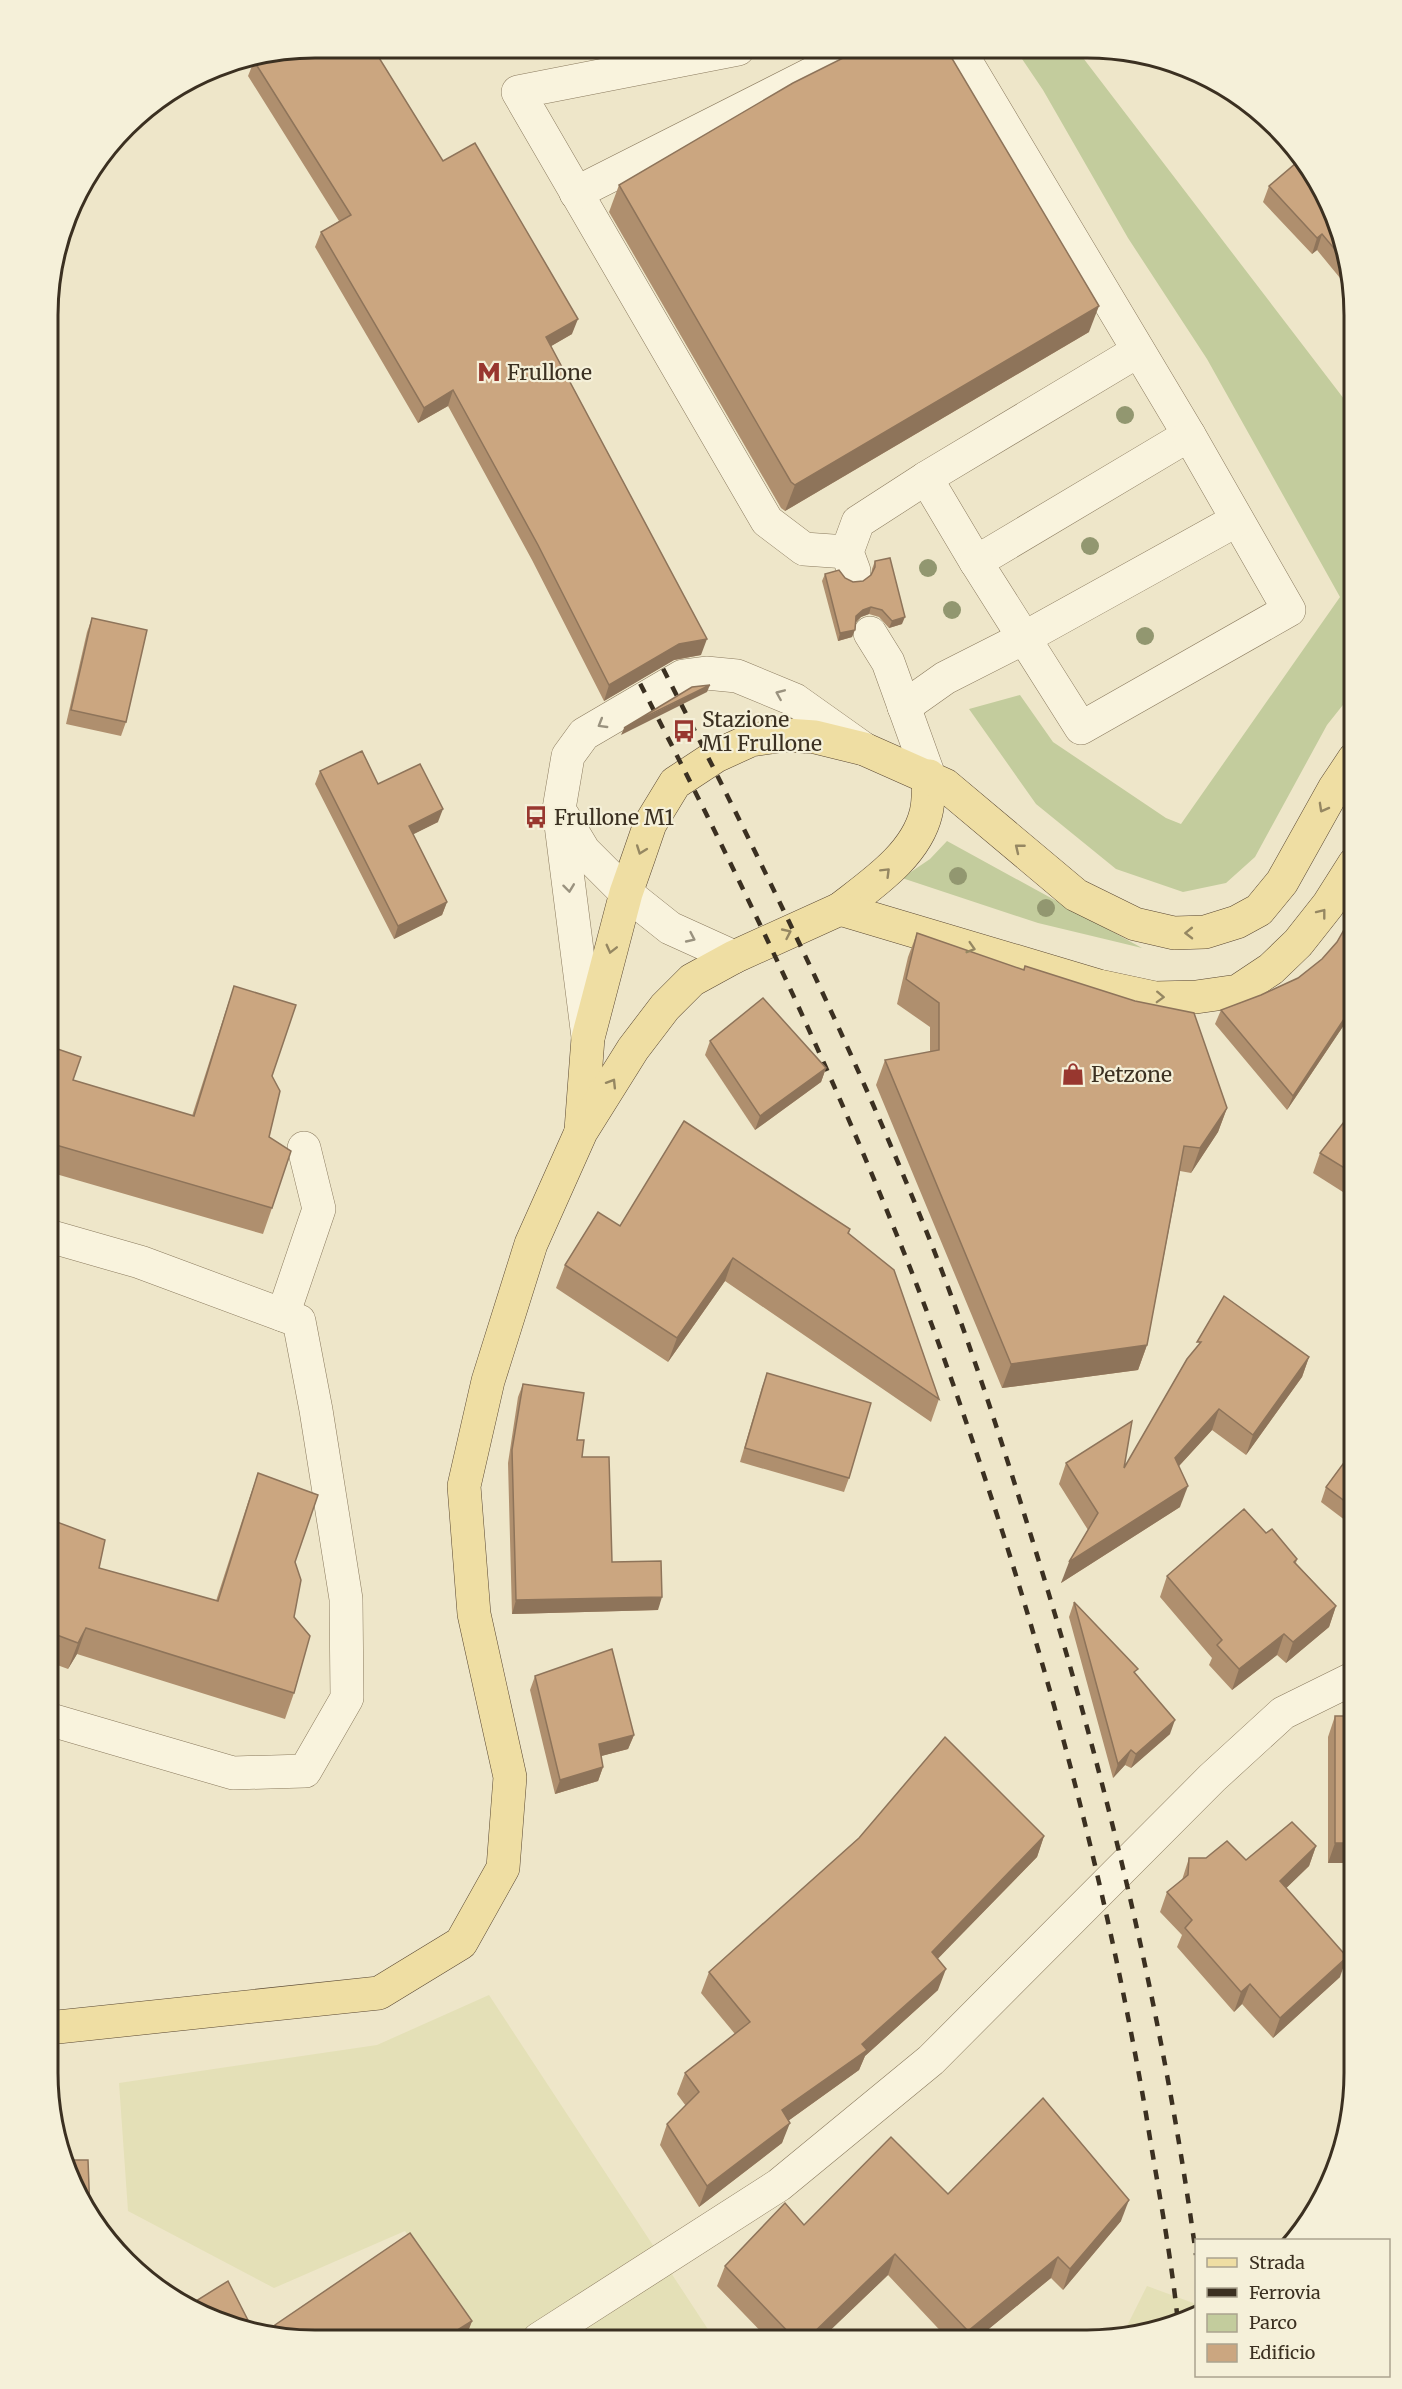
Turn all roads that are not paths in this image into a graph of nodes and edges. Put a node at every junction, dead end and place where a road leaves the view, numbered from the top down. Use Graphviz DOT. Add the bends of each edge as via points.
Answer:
graph roads {
  1 [pos="692,58"];
  2 [pos="843,58"];
  3 [pos="964,58"];
  4 [pos="576,193"];
  5 [pos="1138,351"];
  6 [pos="1189,435"];
  7 [pos="926,478"];
  8 [pos="1237,520"];
  9 [pos="976,562"];
  10 [pos="870,633"];
  11 [pos="1024,639"];
  12 [pos="904,707"];
  13 [pos="864,749"];
  14 [pos="1344,774"];
  15 [pos="929,776"];
  16 [pos="559,809"];
  17 [pos="1344,880"];
  18 [pos="626,893"];
  19 [pos="840,909"];
  20 [pos="734,957"];
  21 [pos="588,1038"];
  22 [pos="581,1132"];
  23 [pos="304,1148"];
  24 [pos="58,1239"];
  25 [pos="283,1315"];
  26 [pos="1344,1683"];
  27 [pos="58,1722"];
  28 [pos="58,2027"];
  29 [pos="553,2330"];
  1 -- 4 [label="lane" via="518,92"];
  2 -- 4 [label="lane"];
  3 -- 5 [label="lane"];
  4 -- 7 [label="lane" via="767,521 804,549 851,562 858,522"];
  5 -- 6 [label="lane"];
  5 -- 7 [label="lane"];
  6 -- 8 [label="lane"];
  6 -- 9 [label="lane"];
  7 -- 9 [label="lane"];
  8 -- 11 [label="lane"];
  8 -- 11 [label="lane" via="1289,610 1081,728"];
  9 -- 11 [label="lane"];
  10 -- 12 [label="lane" via="888,662"];
  11 -- 12 [label="lane" via="945,678"];
  12 -- 15 [label="lane"];
  13 -- 15 [label="main road"];
  13 -- 16 [label="lane, one-way" via="795,700 737,676 683,676 584,734 568,756"];
  13 -- 18 [label="main road, one-way" via="815,737 786,735 752,740 716,756 675,783 650,824"];
  14 -- 15 [label="main road, one-way" via="1282,882 1258,910 1237,922 1205,932 1174,933 1135,924 1076,895 945,785"];
  19 -- 15 [label="main road, one-way" via="877,880 917,836 926,813"];
  16 -- 18 [label="lane" via="584,851"];
  16 -- 21 [label="lane, one-way"];
  19 -- 17 [label="main road, one-way" via="1099,986 1155,998 1197,997 1238,991 1271,969 1298,944"];
  18 -- 20 [label="lane, one-way" via="670,928"];
  18 -- 21 [label="main road, one-way"];
  20 -- 19 [label="main road, one-way"];
  22 -- 20 [label="main road, one-way" via="665,1007 692,980"];
  21 -- 22 [label="main road"];
  22 -- 28 [label="main road" via="531,1244 488,1381 464,1486 474,1614 510,1777 503,1868 461,1943 379,1993"];
  23 -- 25 [label="lane" via="319,1209"];
  24 -- 25 [label="lane" via="140,1262"];
  25 -- 27 [label="lane" via="299,1321 316,1410 346,1599 347,1698 305,1771 233,1773"];
  26 -- 29 [label="lane" via="1282,1713 1212,1778 932,2060 779,2185"];
}
